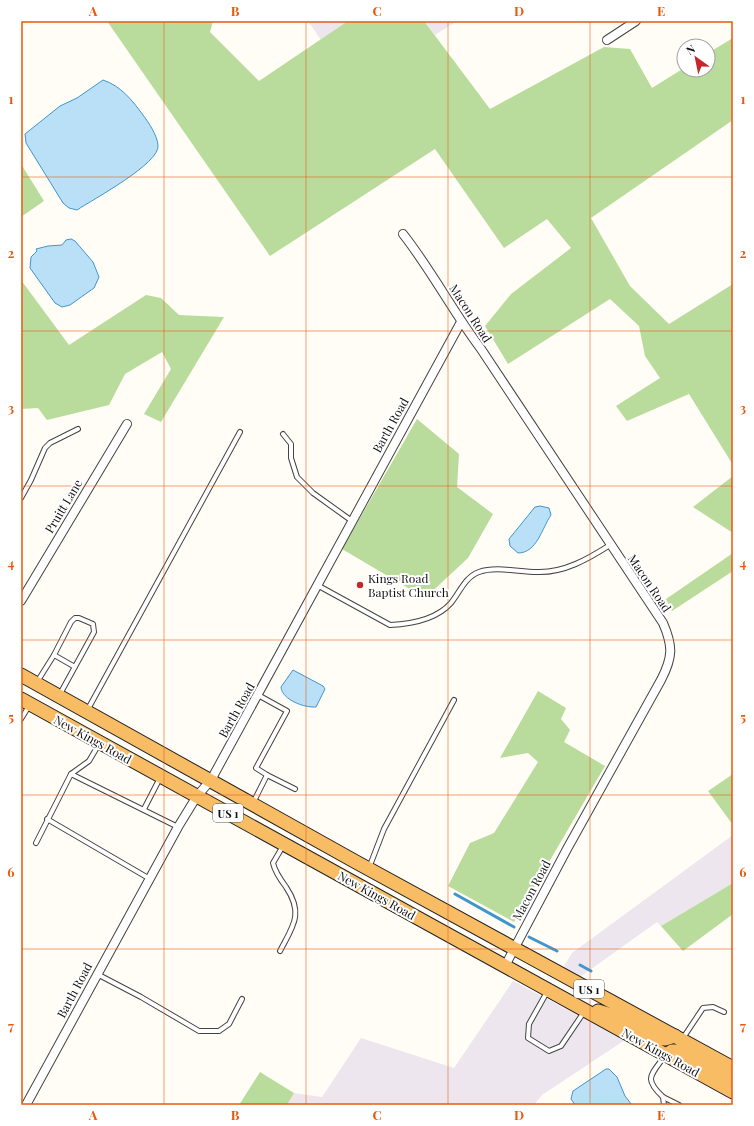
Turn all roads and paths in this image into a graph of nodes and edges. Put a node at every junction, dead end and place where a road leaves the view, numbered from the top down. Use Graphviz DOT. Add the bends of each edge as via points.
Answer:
graph roads {
  1 [pos="636,21"];
  2 [pos="607,40"];
  3 [pos="403,234"];
  4 [pos="461,322"];
  5 [pos="127,424"];
  6 [pos="78,429"];
  7 [pos="240,432"];
  8 [pos="283,434"];
  9 [pos="21,498"];
  10 [pos="352,521"];
  11 [pos="610,545"];
  12 [pos="317,585"];
  13 [pos="21,601"];
  14 [pos="54,655"];
  15 [pos="75,667"];
  16 [pos="21,675"];
  17 [pos="36,683"];
  18 [pos="258,695"];
  19 [pos="59,696"];
  20 [pos="454,700"];
  21 [pos="25,701"];
  22 [pos="86,711"];
  23 [pos="21,719"];
  24 [pos="100,742"];
  25 [pos="72,774"];
  26 [pos="267,775"];
  27 [pos="161,776"];
  28 [pos="211,780"];
  29 [pos="295,789"];
  30 [pos="198,796"];
  31 [pos="253,803"];
  32 [pos="144,809"];
  33 [pos="47,819"];
  34 [pos="178,827"];
  35 [pos="36,843"];
  36 [pos="284,844"];
  37 [pos="369,869"];
  38 [pos="150,879"];
  39 [pos="514,949"];
  40 [pos="280,951"];
  41 [pos="505,966"];
  42 [pos="97,974"];
  43 [pos="548,990"];
  44 [pos="242,999"];
  45 [pos="568,1001"];
  46 [pos="586,1010"];
  47 [pos="724,1012"];
  48 [pos="679,1038"];
  49 [pos="666,1055"];
  50 [pos="733,1068"];
  51 [pos="733,1080"];
  52 [pos="733,1092"];
  53 [pos="663,1097"];
  54 [pos="26,1105"];
  55 [pos="664,1105"];
  56 [pos="679,1105"];
  1 -- 2 [label="street"];
  3 -- 4 [label="street, Macon Road" via="423,260"];
  4 -- 10 [label="street, Barth Road"];
  4 -- 11 [label="street, Macon Road"];
  5 -- 13 [label="street, Pruitt Lane"];
  6 -- 9 [label="lane" via="45,448"];
  7 -- 22 [label="lane"];
  8 -- 10 [label="lane" via="291,444 291,458 297,477"];
  10 -- 12 [label="street, Barth Road"];
  11 -- 12 [label="lane" via="590,558 555,570 477,572 442,611 427,619 390,625"];
  11 -- 39 [label="street, Macon Road" via="662,623 668,635 670,658 661,680"];
  12 -- 18 [label="street, Barth Road"];
  14 -- 15 [label="lane"];
  14 -- 15 [label="lane" via="75,618 93,624 94,632"];
  14 -- 17 [label="lane"];
  15 -- 19 [label="lane"];
  16 -- 17 [label="highway, New Kings Road / US 1"];
  17 -- 19 [label="highway, New Kings Road / US 1"];
  18 -- 26 [label="lane" via="287,711 256,768"];
  18 -- 28 [label="street, Barth Road"];
  19 -- 22 [label="highway, New Kings Road / US 1"];
  20 -- 37 [label="lane" via="384,829"];
  21 -- 23 [label="lane"];
  21 -- 24 [label="highway, New Kings Road / US 1"];
  22 -- 28 [label="highway, New Kings Road / US 1"];
  24 -- 25 [label="lane" via="89,761"];
  24 -- 27 [label="highway, New Kings Road / US 1"];
  25 -- 32 [label="lane"];
  25 -- 33 [label="lane"];
  26 -- 29 [label="lane"];
  26 -- 31 [label="lane"];
  27 -- 30 [label="highway, New Kings Road / US 1"];
  27 -- 32 [label="lane"];
  28 -- 30 [label="street, Barth Road"];
  28 -- 31 [label="highway, New Kings Road / US 1"];
  30 -- 34 [label="street, Barth Road"];
  30 -- 36 [label="highway, New Kings Road / US 1"];
  31 -- 37 [label="highway, New Kings Road / US 1"];
  32 -- 34 [label="lane"];
  33 -- 35 [label="lane"];
  33 -- 38 [label="lane"];
  34 -- 38 [label="street, Barth Road"];
  36 -- 40 [label="lane" via="273,863 297,911 296,920"];
  36 -- 41 [label="highway, New Kings Road / US 1"];
  37 -- 39 [label="highway, New Kings Road / US 1"];
  38 -- 42 [label="street, Barth Road"];
  39 -- 41 [label="street, Macon Road"];
  39 -- 48 [label="highway, New Kings Road / US 1"];
  41 -- 43 [label="highway, New Kings Road / US 1"];
  42 -- 44 [label="lane" via="199,1030 219,1031 229,1024"];
  42 -- 54 [label="street, Barth Road"];
  43 -- 45 [label="highway, New Kings Road / US 1"];
  43 -- 46 [label="lane" via="529,1024 528,1038 549,1051 561,1046"];
  45 -- 46 [label="highway, New Kings Road / US 1"];
  45 -- 48 [label="highway" via="621,1018 658,1038"];
  46 -- 49 [label="highway, New Kings Road / US 1"];
  47 -- 48 [label="lane" via="713,1007 703,1008"];
  48 -- 50 [label="highway, New Kings Road / US 1"];
  49 -- 51 [label="highway" via="672,1051 679,1051"];
  49 -- 52 [label="highway, New Kings Road / US 1"];
  49 -- 53 [label="lane" via="651,1074 650,1081 652,1087"];
  53 -- 55 [label="lane"];
  53 -- 56 [label="lane"];
}
